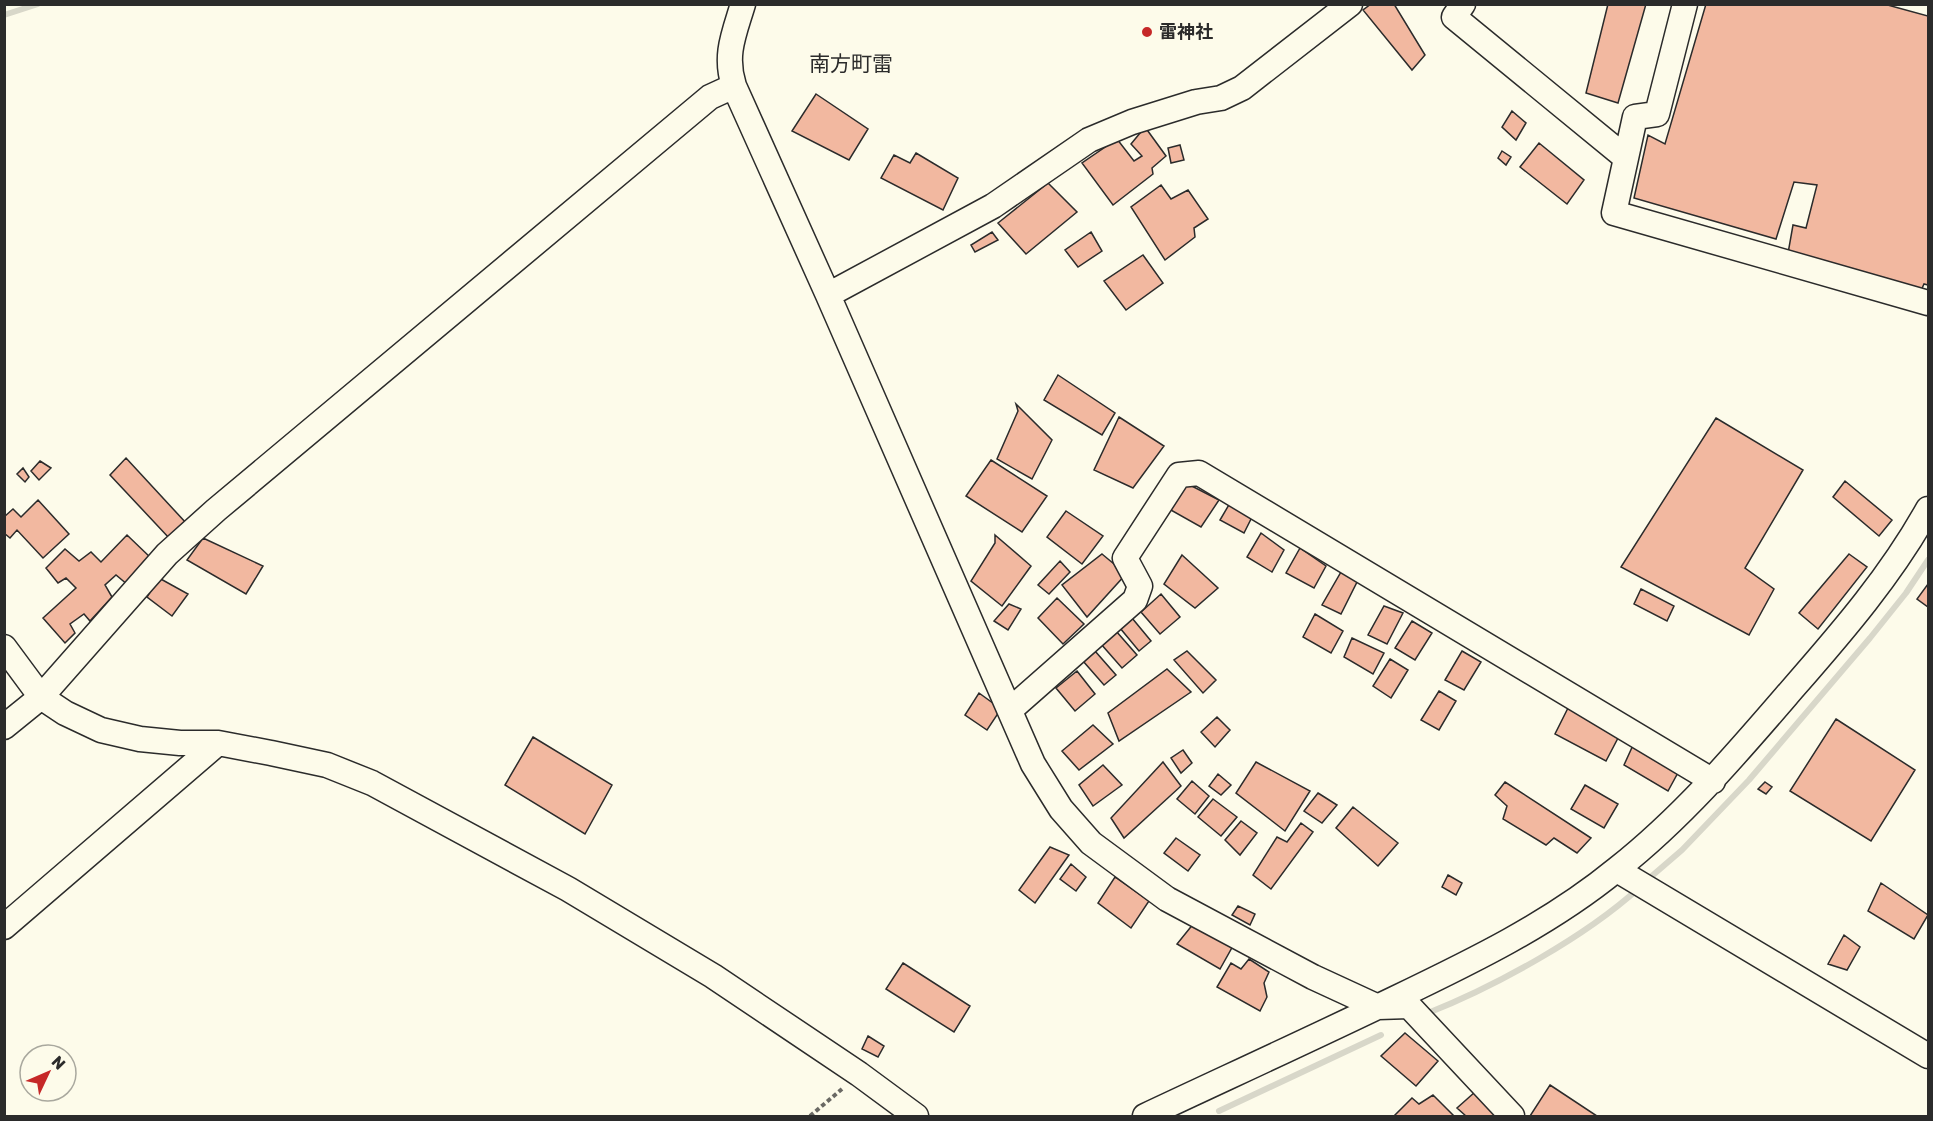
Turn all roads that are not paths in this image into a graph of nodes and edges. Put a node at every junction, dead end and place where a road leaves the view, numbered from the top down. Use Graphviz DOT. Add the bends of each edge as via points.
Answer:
graph roads {
  1 [pos="743,4"];
  2 [pos="1350,4"];
  3 [pos="1463,4"];
  4 [pos="1685,4"];
  5 [pos="734,86"];
  6 [pos="1626,158"];
  7 [pos="828,295"];
  8 [pos="1929,303"];
  9 [pos="1929,509"];
  10 [pos="1922,537"];
  11 [pos="4,647"];
  12 [pos="41,697"];
  13 [pos="1010,710"];
  14 [pos="4,727"];
  15 [pos="218,743"];
  16 [pos="1713,781"];
  17 [pos="1633,880"];
  18 [pos="4,927"];
  19 [pos="1378,1007"];
  20 [pos="1929,1056"];
  21 [pos="916,1116"];
  22 [pos="1145,1116"];
  23 [pos="1512,1116"];
  1 -- 5 [label="street" via="728,60"];
  2 -- 7 [label="street" via="1242,88 1221,98 1132,122 1089,140 993,206"];
  3 -- 6 [label="street" via="1454,17"];
  4 -- 6 [label="street" via="1657,114 1635,117"];
  5 -- 7 [label="street"];
  5 -- 12 [label="street" via="710,97 216,510 167,554"];
  6 -- 8 [label="street" via="1614,213"];
  7 -- 13 [label="street"];
  9 -- 10 [label="street"];
  10 -- 16 [label="street"];
  11 -- 12 [label="street"];
  12 -- 14 [label="street"];
  12 -- 15 [label="street" via="101,730 140,739"];
  13 -- 16 [label="street" via="1136,600 1140,586 1125,558 1179,474 1199,473"];
  13 -- 19 [label="street" via="1033,764 1061,809 1091,843 1167,899"];
  15 -- 18 [label="street"];
  15 -- 21 [label="street" via="327,765 372,783 568,889 713,976"];
  16 -- 17 [label="street" via="1670,824"];
  17 -- 19 [label="street"];
  17 -- 20 [label="street"];
  19 -- 22 [label="street"];
  19 -- 23 [label="street" via="1409,1006"];
}
